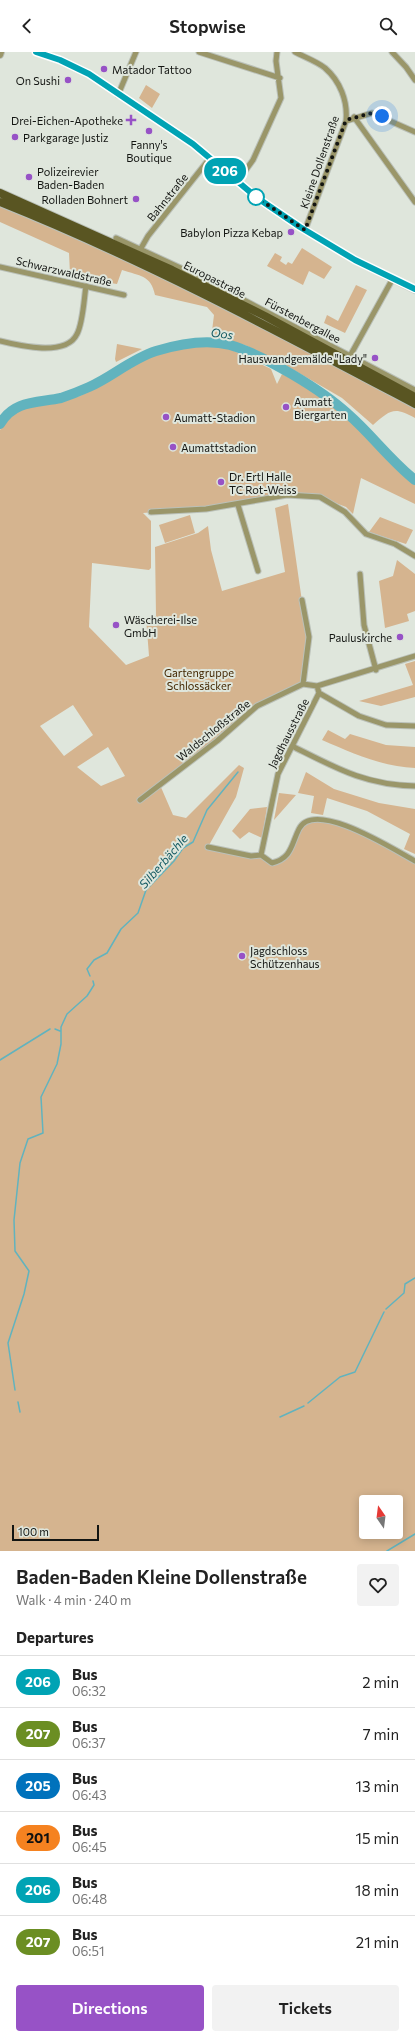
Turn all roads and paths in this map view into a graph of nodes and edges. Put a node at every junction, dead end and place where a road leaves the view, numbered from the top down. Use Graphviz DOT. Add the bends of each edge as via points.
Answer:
graph roads {
  1 [pos="1,52"];
  2 [pos="36,52"];
  3 [pos="199,52"];
  4 [pos="277,52"];
  5 [pos="295,52"];
  6 [pos="392,52"];
  7 [pos="134,53"];
  8 [pos="0,55"];
  9 [pos="280,78"];
  10 [pos="415,80"];
  11 [pos="118,95"];
  12 [pos="354,117"];
  13 [pos="346,120"];
  14 [pos="415,132"];
  15 [pos="210,158"];
  16 [pos="237,182"];
  17 [pos="0,193"];
  18 [pos="0,202"];
  19 [pos="415,202"];
  20 [pos="305,230"];
  21 [pos="116,238"];
  22 [pos="140,250"];
  23 [pos="0,267"];
  24 [pos="392,280"];
  25 [pos="86,286"];
  26 [pos="415,290"];
  27 [pos="124,295"];
  28 [pos="0,341"];
  29 [pos="350,356"];
  30 [pos="415,390"];
  31 [pos="415,396"];
  32 [pos="415,404"];
  33 [pos="238,505"];
  34 [pos="151,512"];
  35 [pos="415,556"];
  36 [pos="258,571"];
  37 [pos="360,574"];
  38 [pos="302,600"];
  39 [pos="415,656"];
  40 [pos="376,670"];
  41 [pos="303,684"];
  42 [pos="317,686"];
  43 [pos="320,693"];
  44 [pos="415,726"];
  45 [pos="292,746"];
  46 [pos="415,786"];
  47 [pos="140,800"];
  48 [pos="208,847"];
  49 [pos="261,855"];
  50 [pos="415,861"];
  1 -- 8 [label="street"];
  2 -- 11 [label="street" via="75,67"];
  3 -- 9 [label="street"];
  4 -- 9 [label="street" via="276,61"];
  5 -- 13 [label="street, Kleine Dollenstraße" via="325,68 334,79 346,103"];
  6 -- 10 [label="street"];
  7 -- 11 [label="street"];
  9 -- 16 [label="street" via="281,98 253,160"];
  11 -- 15 [label="street"];
  12 -- 13 [label="street"];
  12 -- 14 [label="street" via="372,113"];
  12 -- 19 [label="street"];
  13 -- 20 [label="street, Kleine Dollenstraße"];
  15 -- 16 [label="street"];
  15 -- 22 [label="street, Bahnstraße" via="148,236"];
  16 -- 20 [label="street"];
  17 -- 31 [label="main road, Europastraße" via="172,270"];
  18 -- 32 [label="main road, Europastraße" via="199,290"];
  20 -- 24 [label="street"];
  21 -- 22 [label="street, Fürstenbergallee"];
  22 -- 29 [label="street, Fürstenbergallee" via="200,277"];
  23 -- 25 [label="street, Schwarzwaldstraße"];
  24 -- 26 [label="street"];
  24 -- 29 [label="street"];
  25 -- 27 [label="street, Schwarzwaldstraße"];
  25 -- 28 [label="street" via="78,334 70,343 49,348"];
  29 -- 30 [label="street, Fürstenbergallee"];
  33 -- 34 [label="street"];
  33 -- 35 [label="street" via="287,495 320,497 345,512 366,534 395,544"];
  33 -- 36 [label="street"];
  37 -- 40 [label="street" via="364,625"];
  38 -- 41 [label="street, Jagdhausstraße" via="309,637"];
  39 -- 40 [label="street, Jagdhausstraße"];
  40 -- 42 [label="street, Jagdhausstraße"];
  41 -- 42 [label="street, Jagdhausstraße"];
  41 -- 47 [label="street, Waldschloßstraße" via="257,706"];
  42 -- 43 [label="street, Jagdhausstraße"];
  43 -- 44 [label="street" via="360,716 386,725"];
  43 -- 45 [label="street, Jagdhausstraße"];
  45 -- 46 [label="street" via="368,781"];
  45 -- 49 [label="street, Jagdhausstraße" via="278,774"];
  48 -- 49 [label="street" via="251,856"];
  49 -- 50 [label="street" via="272,863 282,861 288,854 300,827 307,821 318,819 360,831"];
}
